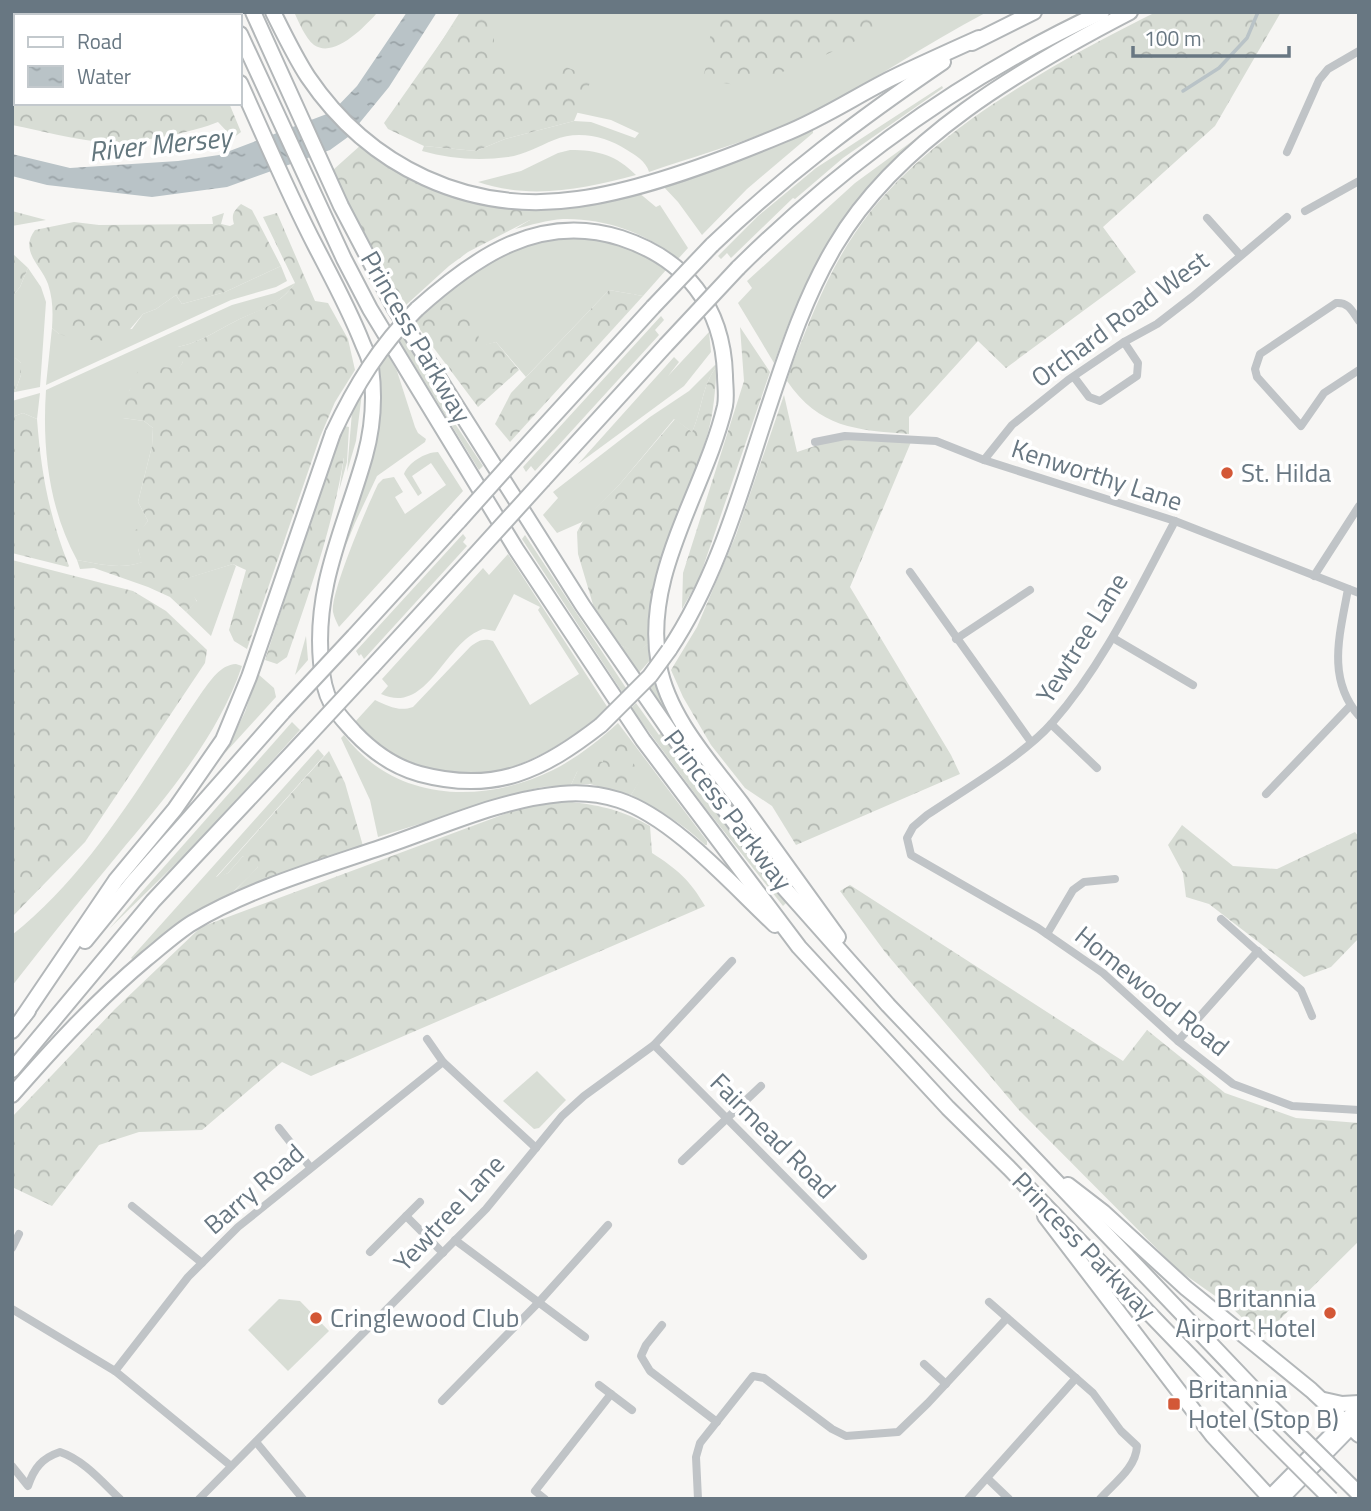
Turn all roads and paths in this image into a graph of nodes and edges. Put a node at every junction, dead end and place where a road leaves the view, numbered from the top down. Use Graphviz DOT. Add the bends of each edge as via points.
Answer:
graph roads {
  1 [pos="253,12"];
  2 [pos="273,12"];
  3 [pos="1034,12"];
  4 [pos="1102,12"];
  5 [pos="1130,12"];
  6 [pos="242,38"];
  7 [pos="979,38"];
  8 [pos="1359,51"];
  9 [pos="242,87"];
  10 [pos="1287,152"];
  11 [pos="1359,181"];
  12 [pos="1306,211"];
  13 [pos="1287,217"];
  14 [pos="1207,219"];
  15 [pos="1240,256"];
  16 [pos="1359,321"];
  17 [pos="1124,342"];
  18 [pos="1359,370"];
  19 [pos="1074,377"];
  20 [pos="815,442"];
  21 [pos="984,460"];
  22 [pos="1359,506"];
  23 [pos="1175,521"];
  24 [pos="910,572"];
  25 [pos="1314,576"];
  26 [pos="1348,589"];
  27 [pos="1030,590"];
  28 [pos="1359,593"];
  29 [pos="1113,638"];
  30 [pos="956,639"];
  31 [pos="1193,685"];
  32 [pos="1350,706"];
  33 [pos="1359,716"];
  34 [pos="1051,724"];
  35 [pos="1031,742"];
  36 [pos="1097,768"];
  37 [pos="1266,794"];
  38 [pos="933,867"];
  39 [pos="1115,879"];
  40 [pos="1221,919"];
  41 [pos="1047,934"];
  42 [pos="799,947"];
  43 [pos="1258,951"];
  44 [pos="732,961"];
  45 [pos="888,1005"];
  46 [pos="23,1017"];
  47 [pos="1312,1017"];
  48 [pos="12,1031"];
  49 [pos="427,1038"];
  50 [pos="1178,1041"];
  51 [pos="654,1045"];
  52 [pos="443,1062"];
  53 [pos="12,1070"];
  54 [pos="761,1086"];
  55 [pos="12,1095"];
  56 [pos="1359,1110"];
  57 [pos="725,1119"];
  58 [pos="278,1128"];
  59 [pos="536,1148"];
  60 [pos="1031,1156"];
  61 [pos="682,1161"];
  62 [pos="310,1167"];
  63 [pos="1009,1168"];
  64 [pos="420,1202"];
  65 [pos="132,1206"];
  66 [pos="406,1216"];
  67 [pos="608,1225"];
  68 [pos="19,1234"];
  69 [pos="455,1241"];
  70 [pos="12,1248"];
  71 [pos="370,1252"];
  72 [pos="443,1253"];
  73 [pos="863,1256"];
  74 [pos="202,1263"];
  75 [pos="989,1302"];
  76 [pos="538,1303"];
  77 [pos="12,1309"];
  78 [pos="1007,1318"];
  79 [pos="662,1325"];
  80 [pos="585,1337"];
  81 [pos="924,1364"];
  82 [pos="116,1371"];
  83 [pos="1076,1378"];
  84 [pos="946,1384"];
  85 [pos="599,1385"];
  86 [pos="611,1394"];
  87 [pos="1319,1398"];
  88 [pos="442,1401"];
  89 [pos="1359,1404"];
  90 [pos="632,1410"];
  91 [pos="717,1422"];
  92 [pos="1353,1426"];
  93 [pos="256,1442"];
  94 [pos="12,1466"];
  95 [pos="231,1466"];
  96 [pos="1244,1472"];
  97 [pos="987,1478"];
  98 [pos="1359,1494"];
  99 [pos="1272,1498"];
  100 [pos="120,1499"];
  101 [pos="199,1499"];
  102 [pos="303,1499"];
  103 [pos="545,1499"];
  104 [pos="698,1499"];
  105 [pos="968,1499"];
  106 [pos="1009,1499"];
  107 [pos="1100,1499"];
  108 [pos="1250,1499"];
  109 [pos="1331,1499"];
  1 -- 45 [label="highway, Princess Parkway" via="341,206 395,309 526,519 648,702 778,881"];
  2 -- 7 [label="highway" via="317,89 344,121 395,164 464,192 540,202 580,199 678,175 786,134"];
  3 -- 7 [label="highway"];
  4 -- 53 [label="highway, bridge" via="1023,52 904,127 815,195 738,268 153,901"];
  5 -- 9 [label="highway, bridge" via="1004,85 942,129 860,209 804,306 715,564 693,613 650,676 601,725 543,765 502,779 451,782 414,772 368,746 331,703 318,639 320,613 372,422 371,363"];
  6 -- 42 [label="highway, Princess Parkway" via="321,210 411,380 562,622 643,740"];
  7 -- 46 [label="highway, bridge" via="843,131 712,245 283,712 133,881"];
  8 -- 10 [label="street" via="1328,69 1319,80"];
  11 -- 12 [label="street"];
  13 -- 15 [label="street, Orchard Road West"];
  14 -- 15 [label="street"];
  15 -- 17 [label="street, Orchard Road West" via="1157,324"];
  16 -- 18 [label="street" via="1349,305 1336,303 1260,354 1255,369 1301,426 1324,393"];
  17 -- 19 [label="street, Orchard Road West"];
  17 -- 19 [label="street" via="1138,363 1137,376 1100,401 1089,397"];
  19 -- 21 [label="street, Orchard Road West" via="1012,425"];
  20 -- 21 [label="street, Kenworthy Lane" via="845,436 936,441"];
  21 -- 23 [label="street, Kenworthy Lane"];
  22 -- 25 [label="street"];
  23 -- 25 [label="street, Kenworthy Lane"];
  23 -- 29 [label="street, Yewtree Lane"];
  24 -- 30 [label="street"];
  25 -- 26 [label="street, Kenworthy Lane"];
  26 -- 28 [label="street, Kenworthy Lane"];
  26 -- 32 [label="street" via="1336,649 1339,677"];
  27 -- 30 [label="street"];
  29 -- 31 [label="street"];
  29 -- 34 [label="street, Yewtree Lane"];
  30 -- 35 [label="street"];
  32 -- 33 [label="street"];
  32 -- 37 [label="street"];
  34 -- 35 [label="street, Yewtree Lane"];
  34 -- 36 [label="street"];
  35 -- 38 [label="street, Yewtree Lane" via="913,827 907,838 911,855"];
  38 -- 41 [label="street, Homewood Road"];
  39 -- 41 [label="street" via="1084,882 1073,890"];
  40 -- 43 [label="street"];
  41 -- 50 [label="street, Homewood Road" via="1103,973"];
  42 -- 55 [label="highway" via="657,818 604,796 561,794 519,801 265,890 191,924 118,982"];
  42 -- 63 [label="highway, Princess Parkway"];
  43 -- 47 [label="street" via="1301,990"];
  43 -- 50 [label="street"];
  44 -- 51 [label="street, Yewtree Lane"];
  45 -- 46 [label="highway, bridge" via="695,741 671,701 659,666 657,618 662,589 726,403 717,326 704,296 673,265 616,237 579,230 540,233 509,244 459,273 399,326 372,361 333,433 223,740 175,810 116,880"];
  45 -- 60 [label="highway, Princess Parkway"];
  46 -- 48 [label="highway"];
  49 -- 52 [label="street"];
  50 -- 56 [label="street, Homewood Road" via="1233,1084 1292,1106"];
  51 -- 57 [label="street, Fairmead Road"];
  51 -- 59 [label="street, Yewtree Lane" via="584,1096"];
  52 -- 59 [label="street"];
  52 -- 62 [label="street, Barry Road"];
  54 -- 57 [label="street"];
  57 -- 61 [label="street"];
  57 -- 73 [label="street, Fairmead Road"];
  58 -- 62 [label="street"];
  59 -- 69 [label="street, Yewtree Lane"];
  60 -- 87 [label="highway"];
  60 -- 98 [label="highway, Princess Parkway, bridge"];
  62 -- 74 [label="street, Barry Road"];
  63 -- 96 [label="highway"];
  63 -- 109 [label="highway, Princess Parkway, bridge"];
  64 -- 66 [label="street"];
  65 -- 74 [label="street"];
  66 -- 71 [label="street"];
  66 -- 72 [label="street"];
  67 -- 76 [label="street"];
  68 -- 70 [label="street"];
  69 -- 72 [label="street, Yewtree Lane"];
  69 -- 76 [label="street"];
  72 -- 93 [label="street, Yewtree Lane"];
  74 -- 82 [label="street, Barry Road"];
  75 -- 78 [label="street"];
  76 -- 80 [label="street"];
  76 -- 88 [label="street"];
  77 -- 82 [label="street"];
  78 -- 83 [label="street"];
  78 -- 84 [label="street"];
  79 -- 91 [label="street" via="646,1345 643,1363"];
  81 -- 84 [label="street"];
  82 -- 95 [label="street"];
  83 -- 97 [label="street"];
  83 -- 107 [label="street" via="1137,1446 1131,1466"];
  84 -- 91 [label="street" via="898,1432 846,1436 764,1378 753,1377"];
  85 -- 86 [label="street"];
  86 -- 90 [label="street"];
  86 -- 103 [label="street" via="535,1491"];
  87 -- 89 [label="highway"];
  87 -- 92 [label="highway"];
  89 -- 92 [label="main road"];
  91 -- 104 [label="street" via="700,1443 696,1457"];
  92 -- 99 [label="main road"];
  93 -- 95 [label="street, Yewtree Lane"];
  93 -- 102 [label="street"];
  94 -- 100 [label="street" via="28,1486 42,1460 60,1452 80,1462"];
  95 -- 101 [label="street, Yewtree Lane"];
  96 -- 99 [label="highway"];
  96 -- 108 [label="highway"];
  97 -- 105 [label="street"];
  97 -- 106 [label="street"];
}
